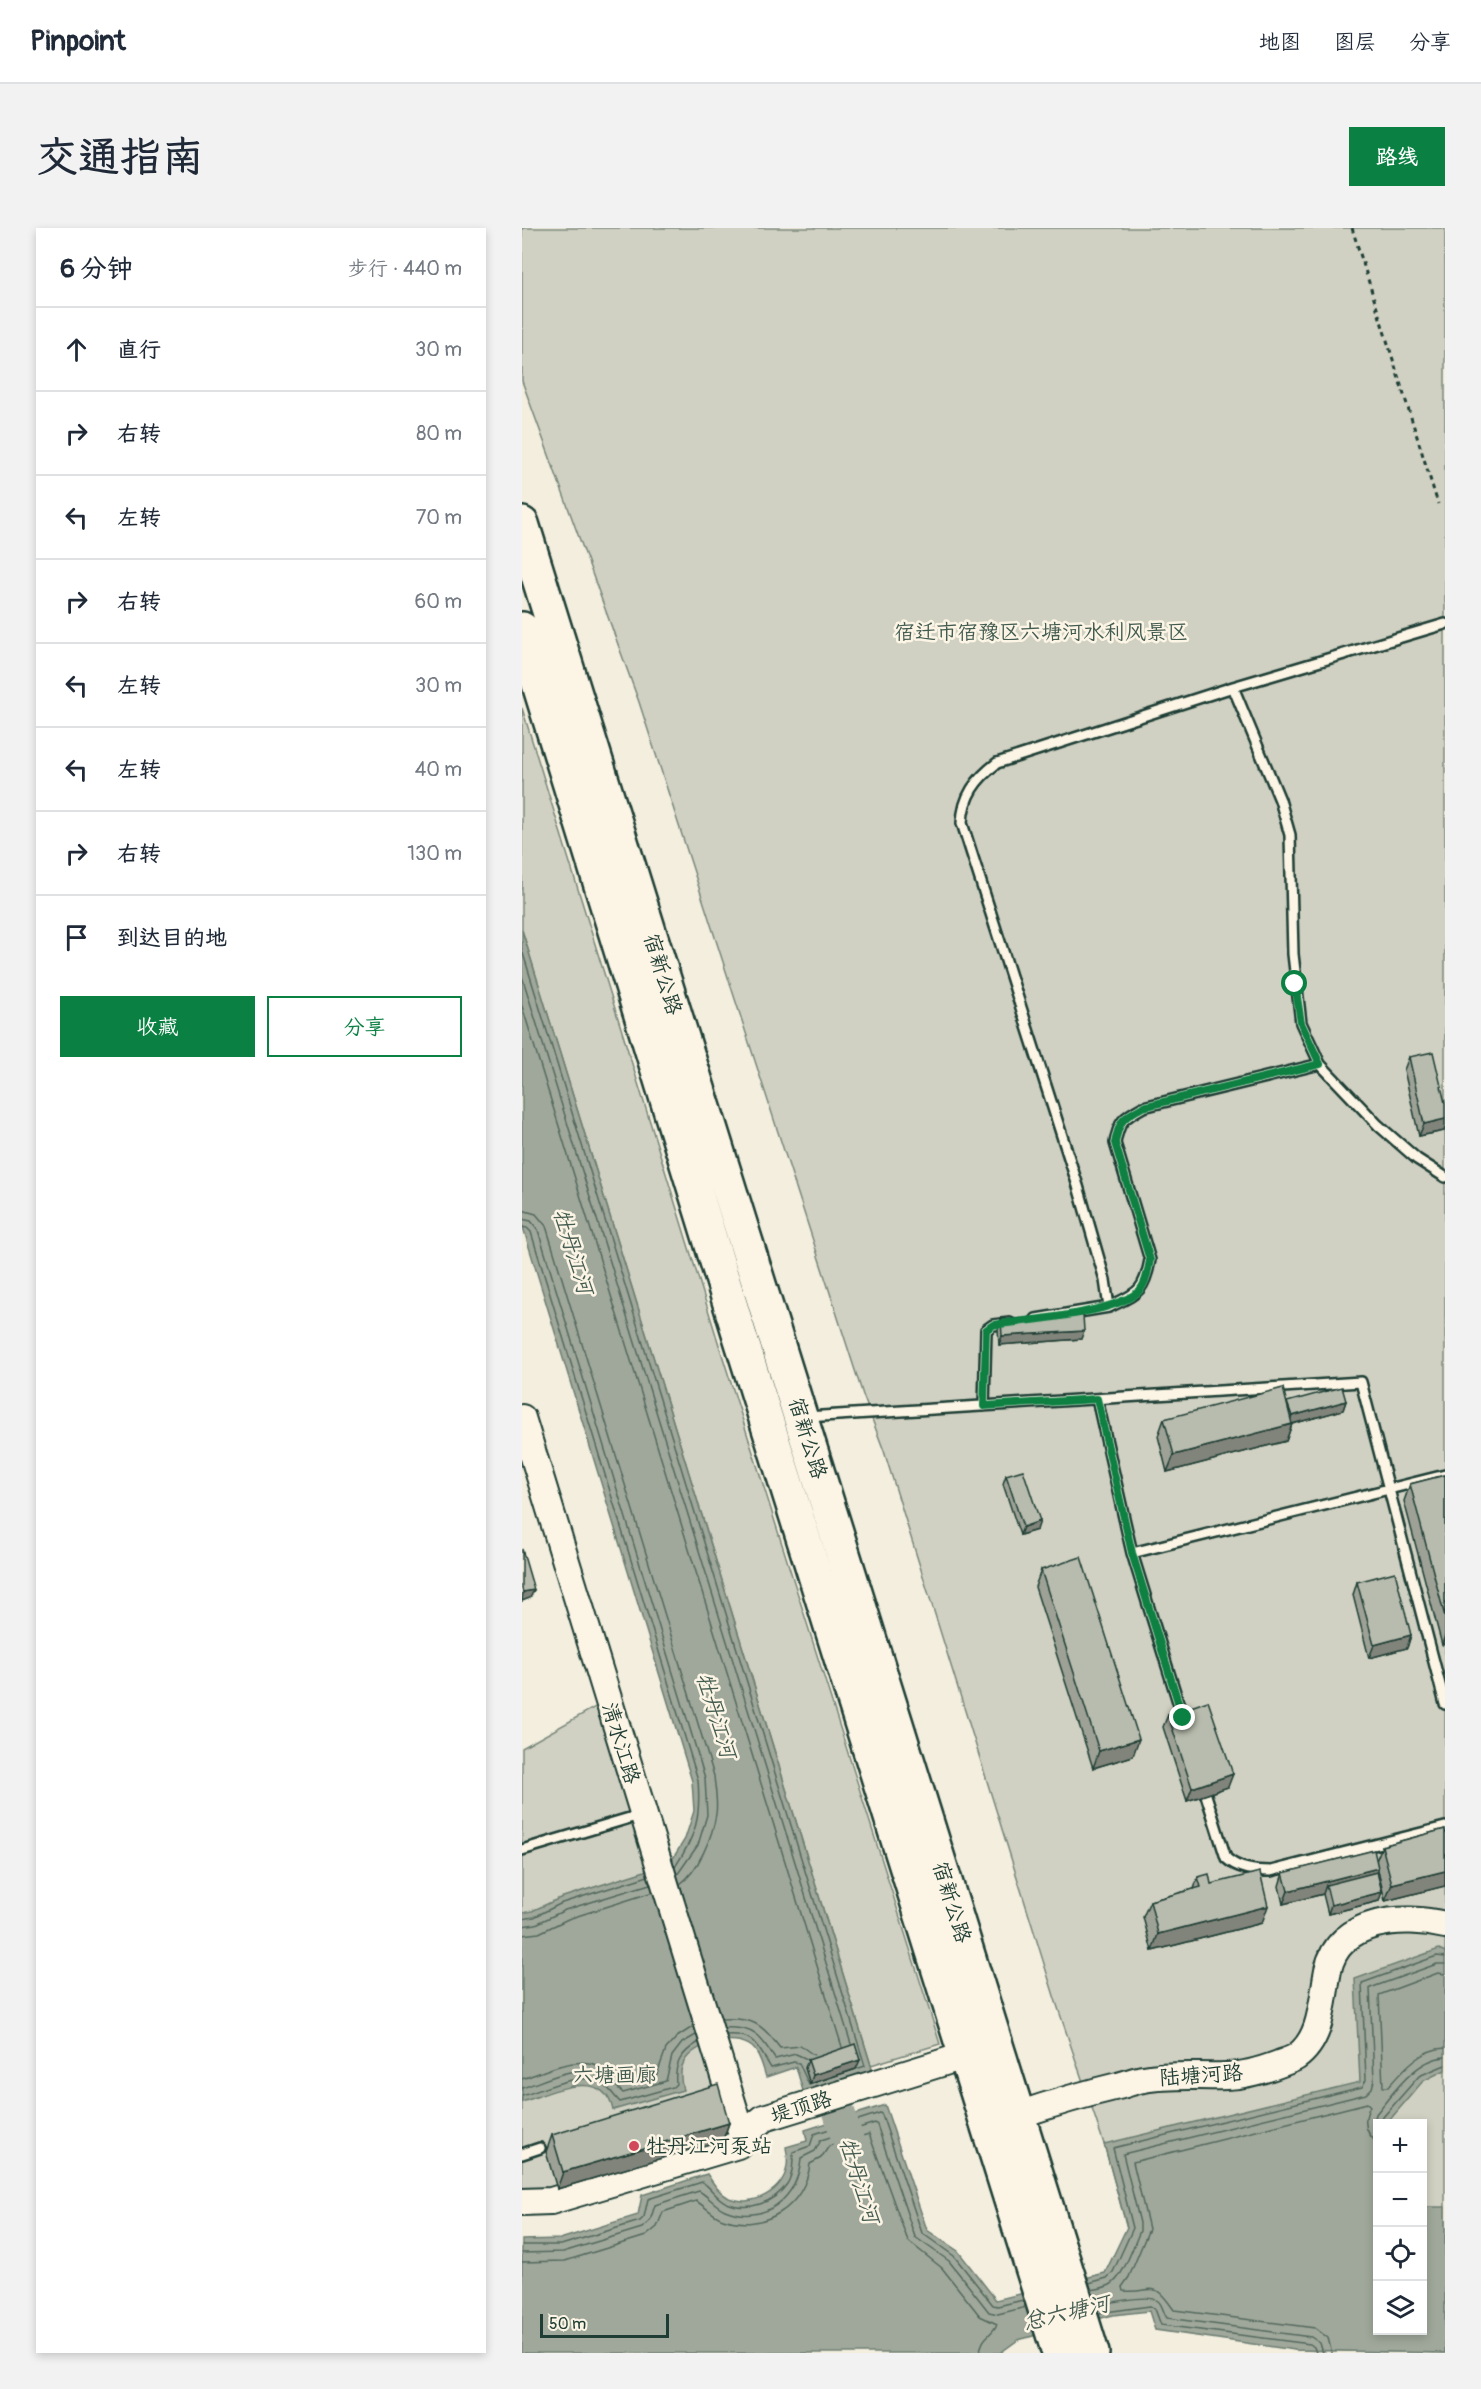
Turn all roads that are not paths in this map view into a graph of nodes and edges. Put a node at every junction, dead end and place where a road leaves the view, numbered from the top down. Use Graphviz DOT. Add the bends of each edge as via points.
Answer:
graph roads {
  1 [pos="522,524"];
  2 [pos="1445,624"];
  3 [pos="522,629"];
  4 [pos="1233,687"];
  5 [pos="1320,1064"];
  6 [pos="1445,1177"];
  7 [pos="1109,1307"];
  8 [pos="1028,1320"];
  9 [pos="1016,1322"];
  10 [pos="1097,1399"];
  11 [pos="984,1406"];
  12 [pos="522,1418"];
  13 [pos="785,1423"];
  14 [pos="1445,1475"];
  15 [pos="1389,1488"];
  16 [pos="1132,1553"];
  17 [pos="1445,1704"];
  18 [pos="1183,1718"];
  19 [pos="1206,1796"];
  20 [pos="643,1814"];
  21 [pos="1445,1827"];
  22 [pos="522,1850"];
  23 [pos="1445,1925"];
  24 [pos="951,2060"];
  25 [pos="1018,2115"];
  26 [pos="743,2138"];
  27 [pos="540,2148"];
  28 [pos="522,2154"];
  29 [pos="1019,2174"];
  30 [pos="522,2202"];
  31 [pos="1059,2353"];
  32 [pos="1092,2353"];
  1 -- 13 [label="highway, 宿新公路"];
  2 -- 4 [label="lane"];
  3 -- 13 [label="highway, 宿新公路"];
  4 -- 5 [label="lane" via="1280,800 1290,835 1295,984 1301,1023"];
  4 -- 7 [label="lane" via="996,763 965,801 962,823 969,848 1078,1186"];
  5 -- 6 [label="lane" via="1378,1125"];
  5 -- 7 [label="lane" via="1152,1104 1125,1117 1115,1143 1150,1260 1138,1293"];
  7 -- 8 [label="lane"];
  9 -- 11 [label="lane" via="993,1325 986,1330"];
  10 -- 11 [label="lane"];
  10 -- 15 [label="lane" via="1361,1382"];
  10 -- 16 [label="lane"];
  11 -- 13 [label="lane"];
  12 -- 20 [label="street, 清水江路"];
  13 -- 25 [label="highway, 宿新公路"];
  13 -- 29 [label="highway, 宿新公路"];
  14 -- 15 [label="lane"];
  15 -- 16 [label="lane"];
  15 -- 17 [label="lane"];
  16 -- 18 [label="lane"];
  19 -- 21 [label="lane" via="1226,1858 1234,1865 1260,1871"];
  20 -- 22 [label="lane"];
  20 -- 26 [label="street, 清水江路"];
  23 -- 25 [label="street, 陆塘河路" via="1419,1919 1389,1921 1351,1935 1338,1948 1328,1968 1315,2035 1295,2058 1227,2076 1143,2079 1083,2093"];
  24 -- 26 [label="street, 堤顶路" via="772,2115"];
  25 -- 29 [label="highway, 宿新公路"];
  26 -- 30 [label="street, 堤顶路" via="738,2145 551,2201"];
  27 -- 28 [label="lane"];
  29 -- 31 [label="highway, 宿新公路"];
  29 -- 32 [label="highway, 宿新公路"];
}
